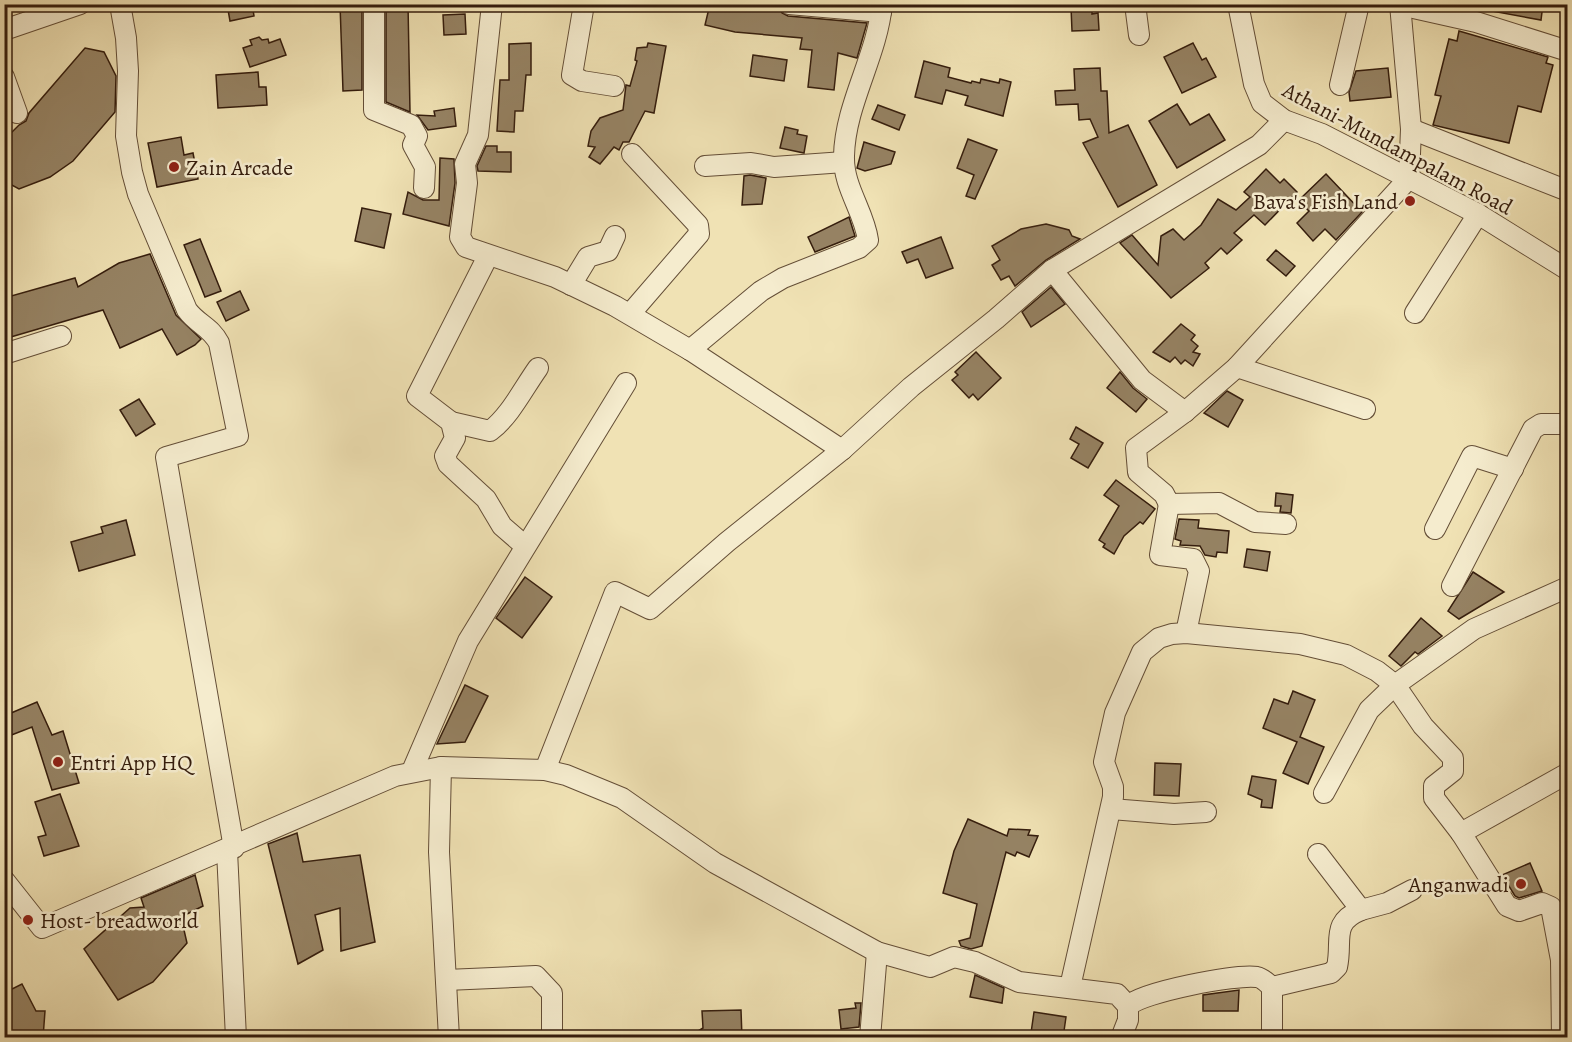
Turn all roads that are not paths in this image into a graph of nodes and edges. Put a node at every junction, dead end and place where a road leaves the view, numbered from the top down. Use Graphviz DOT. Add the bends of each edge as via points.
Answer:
graph roads {
  1 [pos="80,4"];
  2 [pos="120,4"];
  3 [pos="374,4"];
  4 [pos="492,4"];
  5 [pos="584,4"];
  6 [pos="789,4"];
  7 [pos="1135,4"];
  8 [pos="1238,4"];
  9 [pos="1359,4"];
  10 [pos="1400,5"];
  11 [pos="882,8"];
  12 [pos="4,30"];
  13 [pos="1138,35"];
  14 [pos="1568,51"];
  15 [pos="4,77"];
  16 [pos="1340,85"];
  17 [pos="614,86"];
  18 [pos="17,113"];
  19 [pos="1284,120"];
  20 [pos="1411,129"];
  21 [pos="632,154"];
  22 [pos="844,162"];
  23 [pos="705,166"];
  24 [pos="1409,178"];
  25 [pos="424,188"];
  26 [pos="1568,191"];
  27 [pos="1478,214"];
  28 [pos="615,236"];
  29 [pos="488,256"];
  30 [pos="1052,270"];
  31 [pos="1568,270"];
  32 [pos="571,285"];
  33 [pos="1415,313"];
  34 [pos="630,314"];
  35 [pos="61,336"];
  36 [pos="690,350"];
  37 [pos="4,354"];
  38 [pos="1237,367"];
  39 [pos="538,368"];
  40 [pos="626,383"];
  41 [pos="1365,409"];
  42 [pos="1185,412"];
  43 [pos="451,422"];
  44 [pos="1568,424"];
  45 [pos="842,450"];
  46 [pos="1513,468"];
  47 [pos="1169,504"];
  48 [pos="1286,524"];
  49 [pos="1435,529"];
  50 [pos="525,545"];
  51 [pos="1452,586"];
  52 [pos="1568,587"];
  53 [pos="1186,633"];
  54 [pos="1395,685"];
  55 [pos="441,767"];
  56 [pos="544,770"];
  57 [pos="412,771"];
  58 [pos="1568,773"];
  59 [pos="1324,793"];
  60 [pos="1111,809"];
  61 [pos="1206,812"];
  62 [pos="1461,833"];
  63 [pos="230,849"];
  64 [pos="1318,854"];
  65 [pos="4,880"];
  66 [pos="1412,890"];
  67 [pos="1361,910"];
  68 [pos="877,952"];
  69 [pos="446,980"];
  70 [pos="1070,987"];
  71 [pos="1272,987"];
  72 [pos="1128,1006"];
  73 [pos="236,1038"];
  74 [pos="449,1038"];
  75 [pos="552,1038"];
  76 [pos="870,1038"];
  77 [pos="1121,1038"];
  78 [pos="1272,1038"];
  79 [pos="1562,1038"];
  1 -- 12 [label="street"];
  2 -- 63 [label="street" via="128,71 126,136 138,194 187,310 195,322 212,330 219,342 238,436 166,457"];
  3 -- 25 [label="street" via="374,110 411,125 417,136 413,145 425,167"];
  4 -- 29 [label="street" via="478,135 465,164 467,183 460,237 466,247"];
  5 -- 17 [label="street" via="572,75 582,81"];
  6 -- 11 [label="street"];
  7 -- 13 [label="street"];
  8 -- 19 [label="street, Athani-Mundampalam Road" via="1254,84 1262,103"];
  9 -- 16 [label="street"];
  10 -- 14 [label="street" via="1476,22"];
  10 -- 20 [label="street"];
  11 -- 22 [label="street" via="849,121"];
  15 -- 18 [label="street"];
  19 -- 24 [label="street, Athani-Mundampalam Road" via="1322,134"];
  19 -- 30 [label="street" via="1259,146"];
  20 -- 24 [label="street"];
  20 -- 26 [label="street"];
  21 -- 34 [label="street" via="698,225 699,234"];
  22 -- 23 [label="street"];
  22 -- 36 [label="street" via="868,240 859,248 783,278 761,291"];
  24 -- 27 [label="street, Athani-Mundampalam Road"];
  24 -- 38 [label="street"];
  27 -- 31 [label="street, Athani-Mundampalam Road"];
  27 -- 33 [label="street"];
  28 -- 32 [label="street" via="608,251 588,257"];
  29 -- 32 [label="street"];
  29 -- 43 [label="street" via="417,396"];
  30 -- 42 [label="street" via="1142,380"];
  30 -- 45 [label="street"];
  32 -- 34 [label="street"];
  34 -- 36 [label="street"];
  35 -- 37 [label="street"];
  36 -- 45 [label="street"];
  38 -- 41 [label="street"];
  38 -- 42 [label="street"];
  39 -- 43 [label="street" via="503,422 490,432"];
  40 -- 50 [label="street"];
  42 -- 47 [label="street" via="1136,448 1138,472 1164,494"];
  43 -- 50 [label="street" via="455,438 445,456 448,464 486,499 502,526"];
  44 -- 46 [label="street" via="1541,424 1533,429"];
  45 -- 56 [label="street" via="650,609 615,592"];
  46 -- 49 [label="street" via="1472,456"];
  46 -- 51 [label="street"];
  47 -- 48 [label="street" via="1219,503 1255,522"];
  47 -- 53 [label="street" via="1160,555 1194,559 1199,571"];
  50 -- 57 [label="street" via="468,641"];
  52 -- 54 [label="street" via="1474,628"];
  53 -- 54 [label="street" via="1323,648 1346,655"];
  53 -- 60 [label="street" via="1165,636 1150,644 1142,652 1124,693 1104,762 1113,787"];
  54 -- 59 [label="street" via="1369,710"];
  54 -- 62 [label="street" via="1423,726 1453,758 1453,771 1434,786 1433,792"];
  55 -- 56 [label="street"];
  55 -- 57 [label="street"];
  55 -- 69 [label="street"];
  56 -- 68 [label="street" via="622,798 715,863"];
  57 -- 63 [label="street"];
  58 -- 62 [label="street"];
  60 -- 61 [label="street" via="1174,814"];
  60 -- 70 [label="street"];
  62 -- 79 [label="street" via="1507,906 1519,911 1542,903 1551,907 1561,960"];
  63 -- 65 [label="street" via="42,928"];
  63 -- 73 [label="street"];
  64 -- 67 [label="street"];
  66 -- 67 [label="street"];
  67 -- 71 [label="street" via="1347,916 1342,924 1337,967 1330,973"];
  68 -- 70 [label="street" via="930,967 954,957 1019,982"];
  68 -- 76 [label="street"];
  69 -- 74 [label="street"];
  69 -- 75 [label="street" via="536,976 552,993"];
  70 -- 72 [label="street" via="1117,994"];
  71 -- 72 [label="street" via="1260,977 1233,978 1163,991 1135,999"];
  71 -- 78 [label="street"];
  72 -- 77 [label="street"];
}
